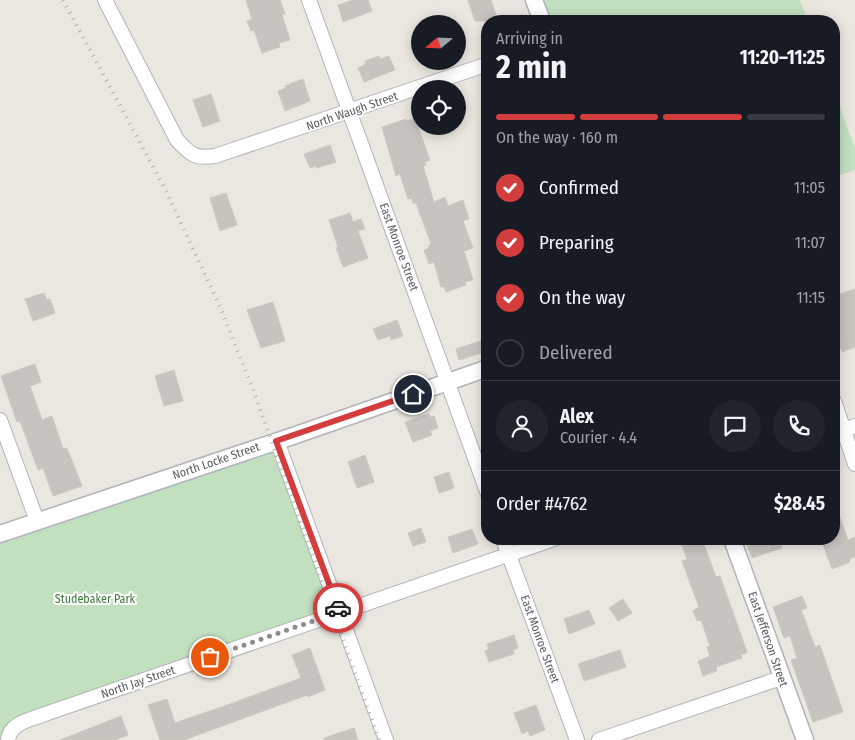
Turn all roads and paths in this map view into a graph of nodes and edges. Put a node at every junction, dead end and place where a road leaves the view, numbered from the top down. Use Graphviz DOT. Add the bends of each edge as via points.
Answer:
graph roads {
  1 [pos="105,0"];
  2 [pos="309,0"];
  3 [pos="534,0"];
  4 [pos="540,15"];
  5 [pos="481,66"];
  6 [pos="349,112"];
  7 [pos="481,370"];
  8 [pos="448,382"];
  9 [pos="0,420"];
  10 [pos="844,430"];
  11 [pos="276,441"];
  12 [pos="855,464"];
  13 [pos="481,474"];
  14 [pos="37,521"];
  15 [pos="0,534"];
  16 [pos="505,545"];
  17 [pos="536,545"];
  18 [pos="734,545"];
  19 [pos="509,554"];
  20 [pos="339,612"];
  21 [pos="781,678"];
  22 [pos="8,737"];
  23 [pos="386,740"];
  24 [pos="577,740"];
  25 [pos="599,740"];
  26 [pos="805,740"];
  1 -- 6 [label="street, North Waugh Street" via="177,140 190,154 206,158 216,156"];
  2 -- 6 [label="street, East Monroe Street"];
  3 -- 4 [label="street"];
  5 -- 6 [label="street, North Waugh Street"];
  6 -- 8 [label="street, East Monroe Street"];
  7 -- 8 [label="street, North Locke Street"];
  8 -- 11 [label="street, North Locke Street"];
  8 -- 13 [label="street, East Monroe Street"];
  9 -- 14 [label="street"];
  10 -- 12 [label="street"];
  11 -- 14 [label="street, North Locke Street"];
  11 -- 20 [label="street"];
  14 -- 15 [label="street, North Locke Street"];
  16 -- 19 [label="street, East Monroe Street"];
  17 -- 19 [label="street, North Jay Street"];
  18 -- 21 [label="street, East Jefferson Street"];
  19 -- 20 [label="street, North Jay Street"];
  19 -- 24 [label="street, East Monroe Street"];
  20 -- 22 [label="street, North Jay Street" via="45,714 14,726"];
  20 -- 23 [label="street"];
  21 -- 25 [label="street"];
  21 -- 26 [label="street, East Jefferson Street"];
}
